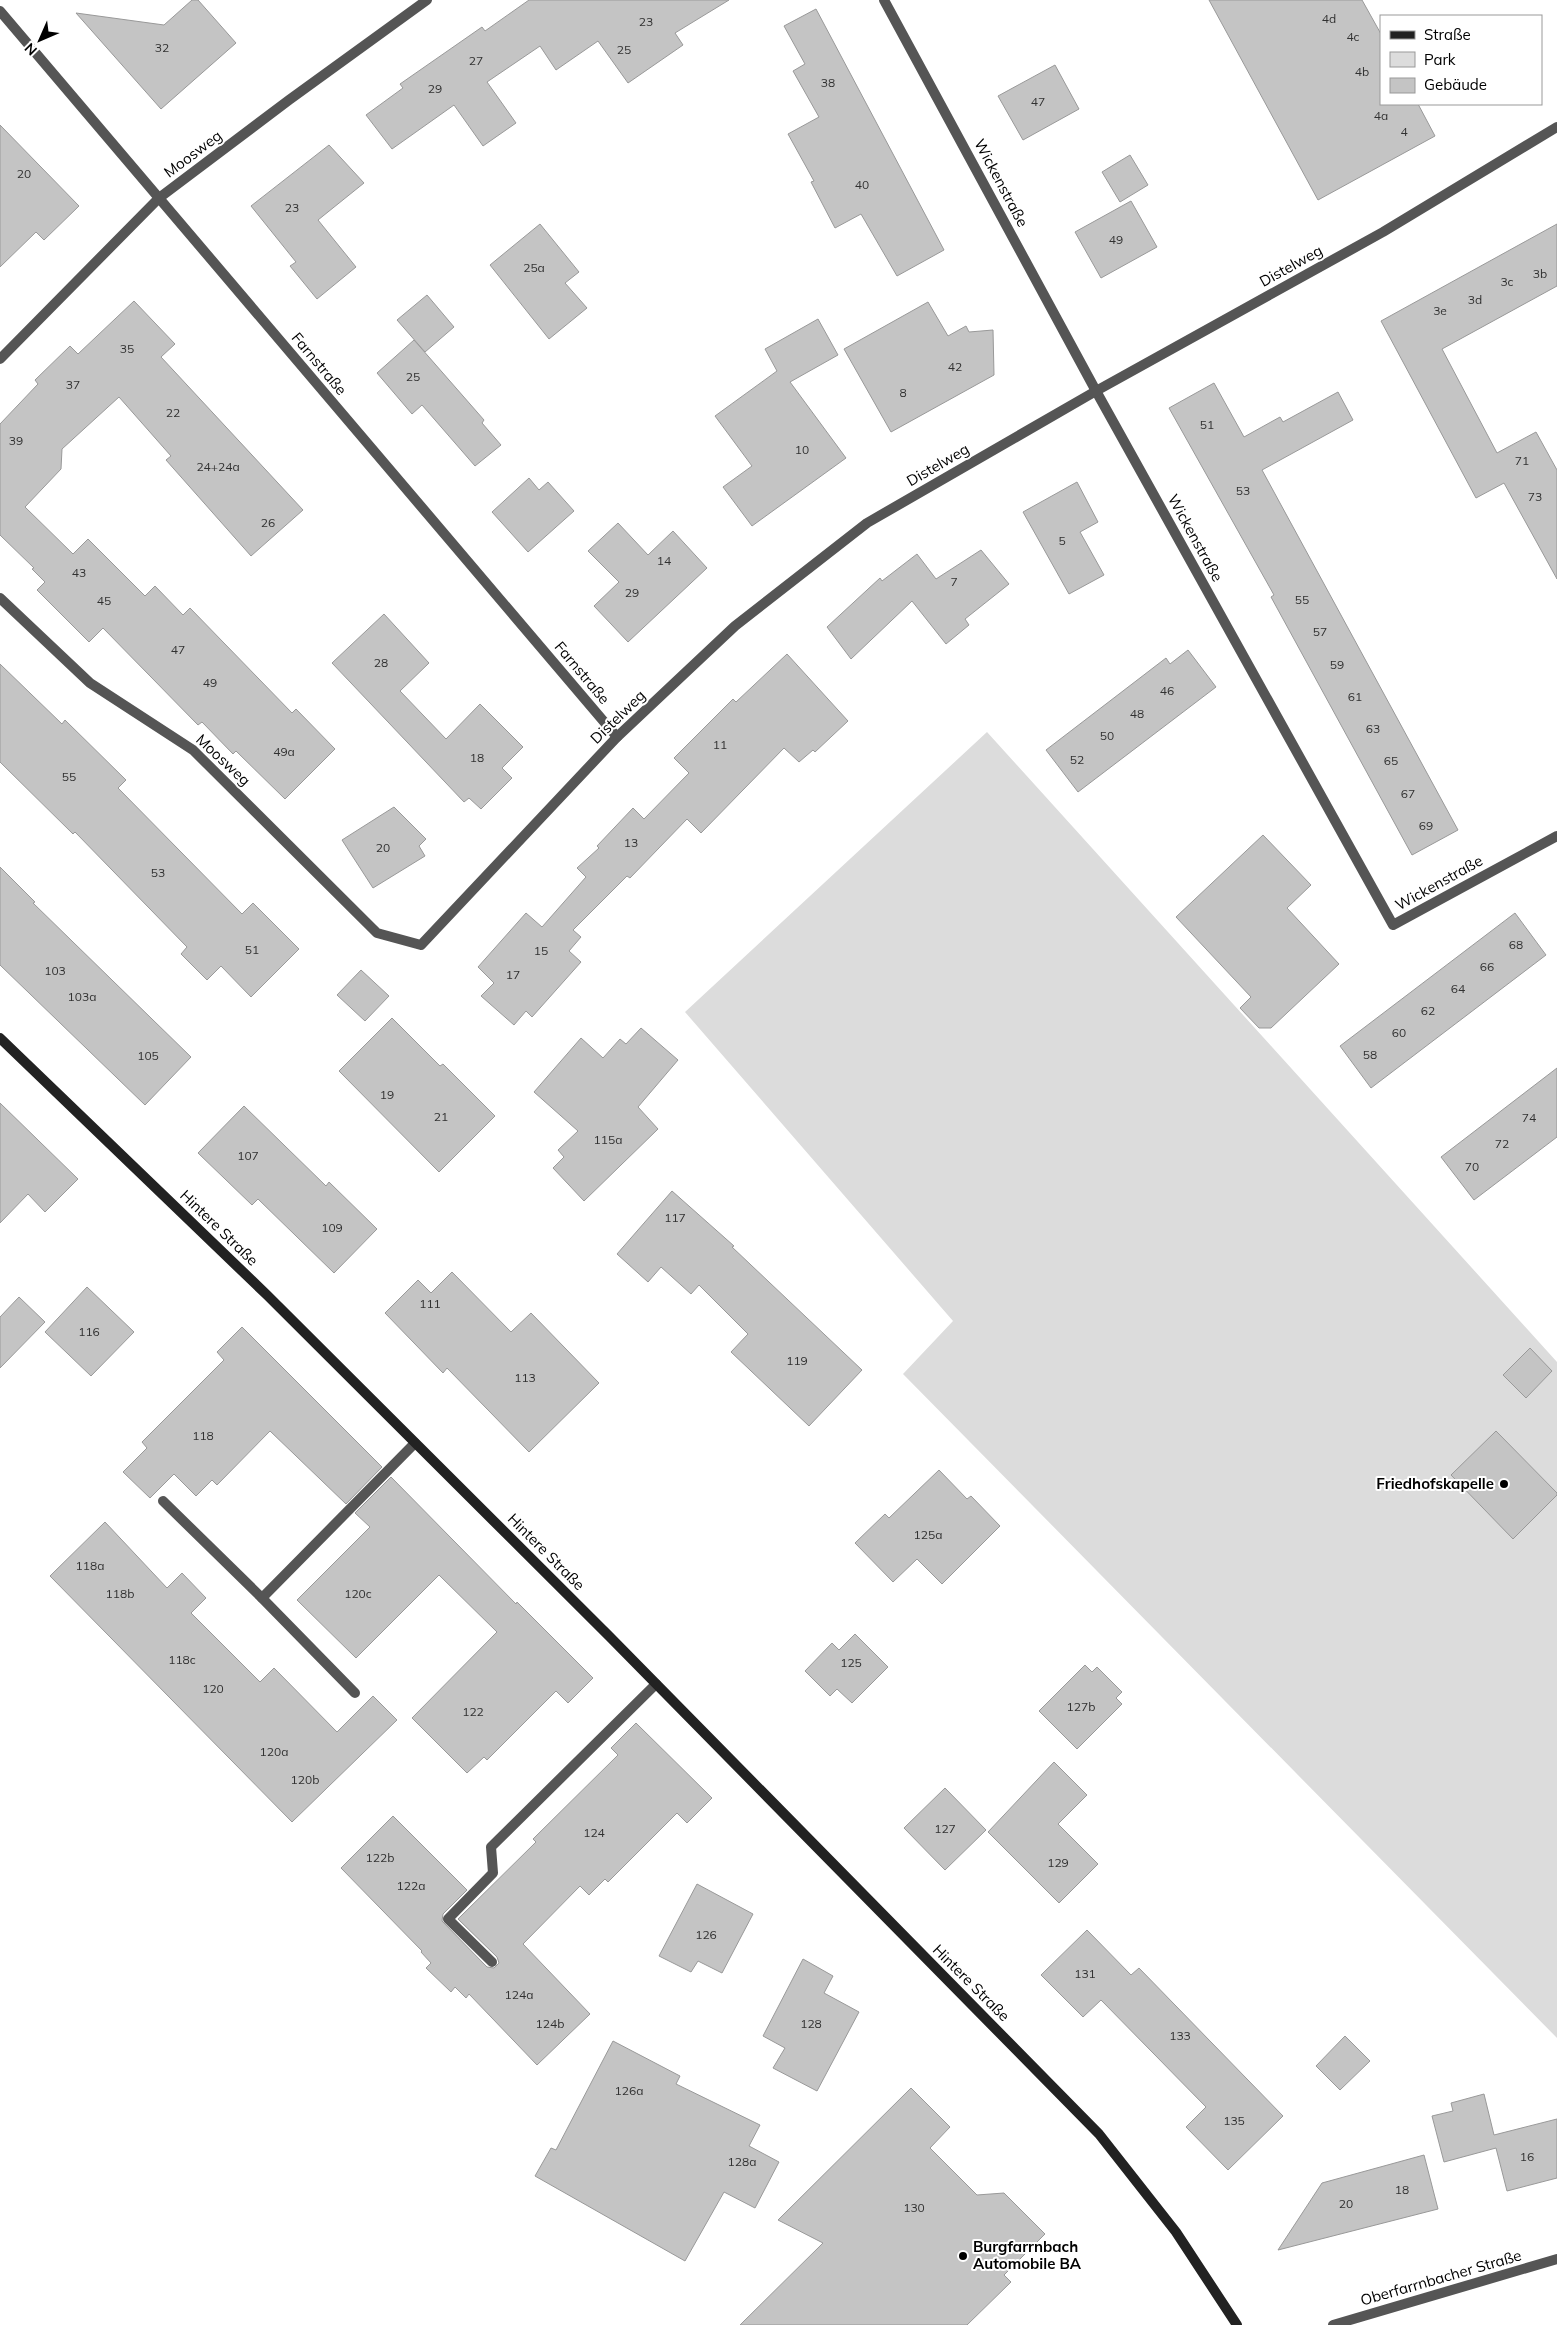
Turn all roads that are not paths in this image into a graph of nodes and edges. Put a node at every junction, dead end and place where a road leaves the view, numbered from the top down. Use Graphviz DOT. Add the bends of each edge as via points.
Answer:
graph roads {
  1 [pos="427,0"];
  2 [pos="884,0"];
  3 [pos="0,10"];
  4 [pos="1557,127"];
  5 [pos="159,198"];
  6 [pos="0,359"];
  7 [pos="1096,391"];
  8 [pos="0,598"];
  9 [pos="617,737"];
  10 [pos="1557,836"];
  11 [pos="421,945"];
  12 [pos="0,1038"];
  13 [pos="415,1443"];
  14 [pos="163,1501"];
  15 [pos="262,1598"];
  16 [pos="656,1684"];
  17 [pos="355,1693"];
  18 [pos="492,1962"];
  19 [pos="1557,2259"];
  20 [pos="1237,2325"];
  21 [pos="1333,2325"];
  1 -- 5 [label="street, Moosweg"];
  2 -- 7 [label="street, Wickenstraße"];
  3 -- 5 [label="street, Farnstraße"];
  4 -- 7 [label="street, Distelweg" via="1383,232"];
  5 -- 6 [label="street, Moosweg"];
  5 -- 9 [label="street, Farnstraße"];
  7 -- 9 [label="street, Distelweg" via="867,523 735,626"];
  7 -- 10 [label="street, Wickenstraße" via="1392,925"];
  8 -- 11 [label="street, Moosweg" via="90,683 193,750 377,933"];
  9 -- 11 [label="street, Distelweg"];
  12 -- 13 [label="street, Hintere Straße" via="267,1295"];
  13 -- 15 [label="street"];
  13 -- 16 [label="street, Hintere Straße"];
  14 -- 15 [label="street"];
  15 -- 17 [label="street"];
  16 -- 18 [label="street" via="491,1848 493,1873 448,1919"];
  16 -- 20 [label="street, Hintere Straße" via="1099,2134 1176,2232"];
  19 -- 21 [label="street, Oberfarrnbacher Straße"];
}
